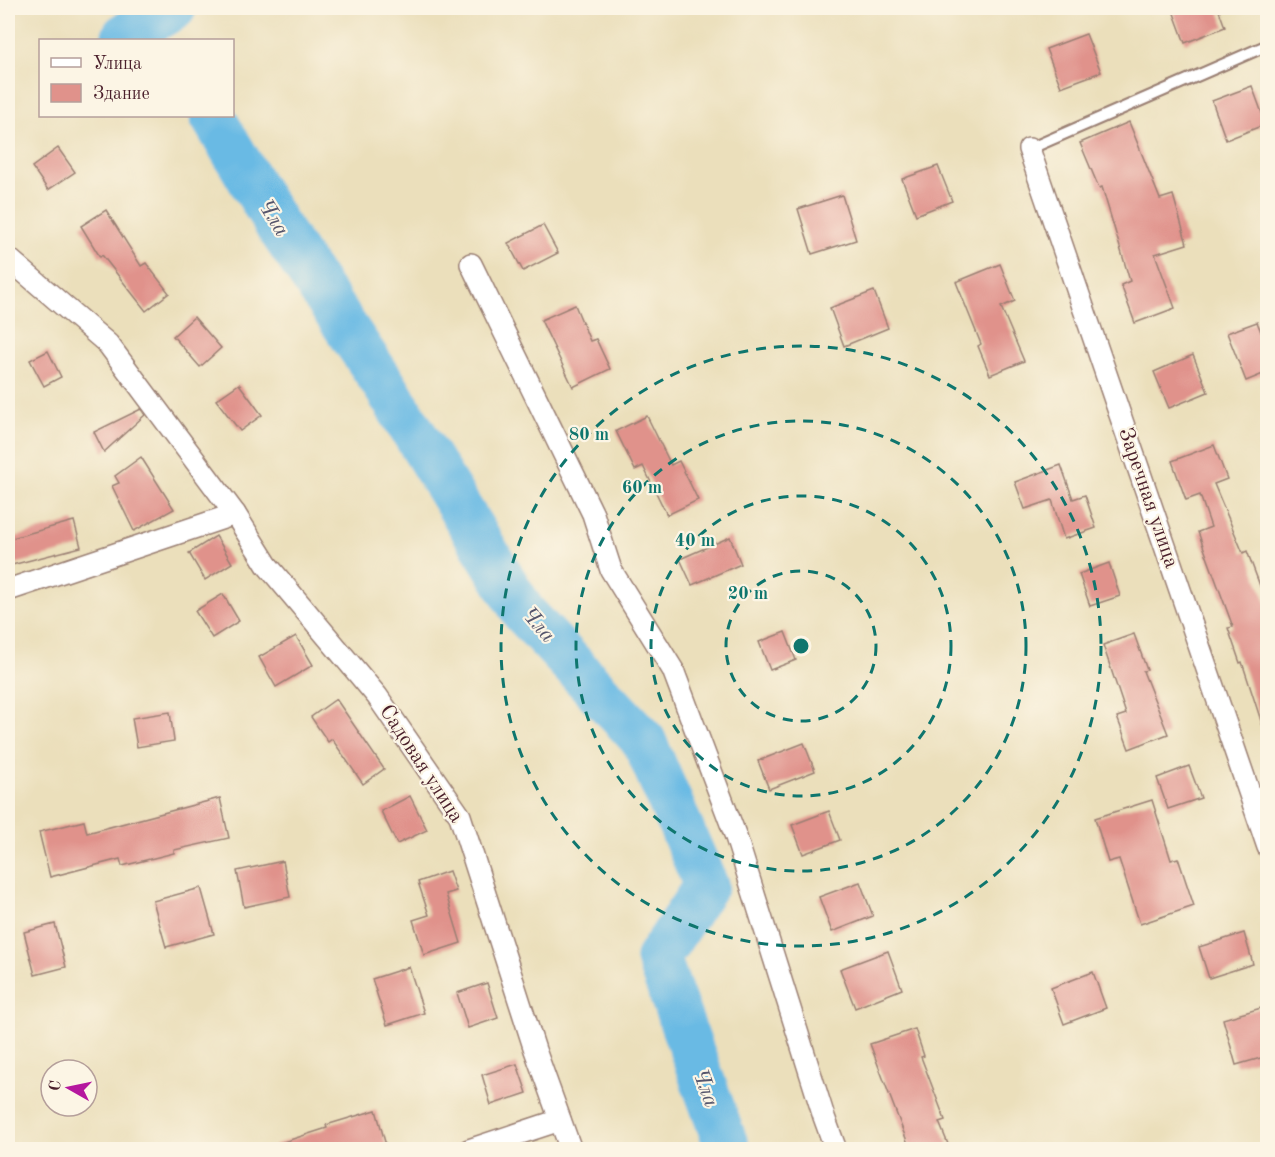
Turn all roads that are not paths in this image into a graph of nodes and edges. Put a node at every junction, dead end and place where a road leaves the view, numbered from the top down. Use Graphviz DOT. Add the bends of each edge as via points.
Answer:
graph roads {
  1 [pos="1268,45"];
  2 [pos="1029,149"];
  3 [pos="8,258"];
  4 [pos="471,264"];
  5 [pos="235,514"];
  6 [pos="8,590"];
  7 [pos="1268,847"];
  8 [pos="560,1120"];
  9 [pos="469,1149"];
  10 [pos="571,1149"];
  11 [pos="836,1149"];
  1 -- 2 [label="lane"];
  2 -- 7 [label="street, Заречная улица"];
  3 -- 5 [label="street, Садовая улица" via="108,344"];
  4 -- 11 [label="street" via="592,514 611,570 673,670 736,837"];
  5 -- 6 [label="street"];
  5 -- 8 [label="street, Садовая улица" via="267,565 377,696 460,816"];
  8 -- 9 [label="street"];
  8 -- 10 [label="street, Садовая улица"];
}
